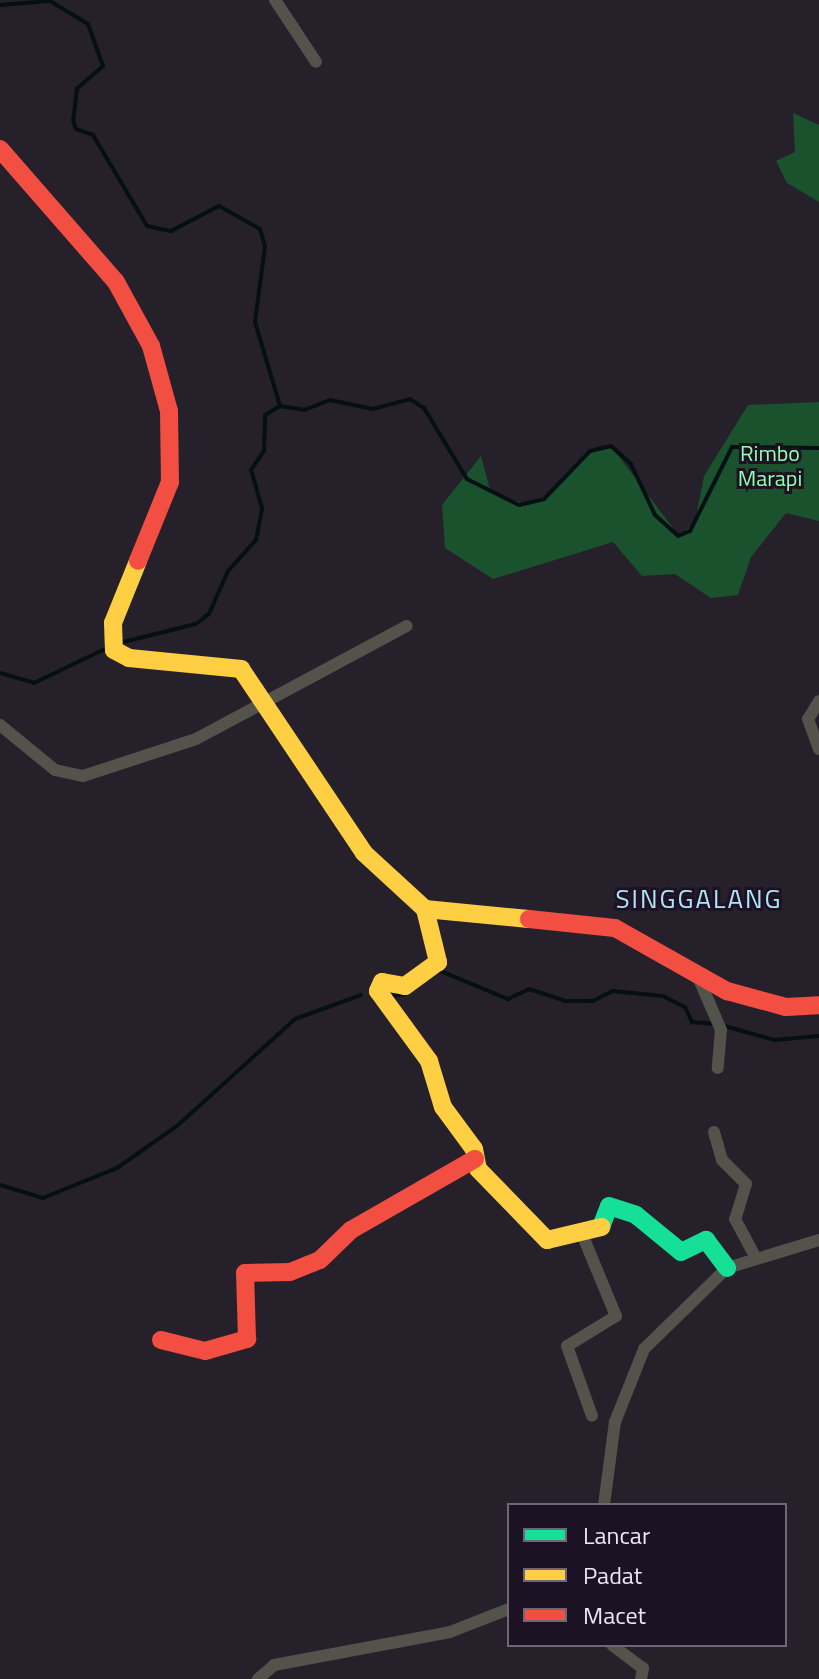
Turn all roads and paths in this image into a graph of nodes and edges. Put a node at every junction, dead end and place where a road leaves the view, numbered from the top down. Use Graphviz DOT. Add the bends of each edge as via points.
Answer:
graph roads {
  1 [pos="275,0"];
  2 [pos="316,62"];
  3 [pos="0,149"];
  4 [pos="407,626"];
  5 [pos="266,698"];
  6 [pos="819,701"];
  7 [pos="0,725"];
  8 [pos="819,749"];
  9 [pos="425,909"];
  10 [pos="698,977"];
  11 [pos="819,1005"];
  12 [pos="718,1068"];
  13 [pos="714,1132"];
  14 [pos="475,1159"];
  15 [pos="582,1234"];
  16 [pos="819,1240"];
  17 [pos="756,1258"];
  18 [pos="727,1268"];
  19 [pos="161,1340"];
  20 [pos="592,1416"];
  21 [pos="604,1503"];
  22 [pos="507,1610"];
  23 [pos="615,1647"];
  24 [pos="258,1679"];
  25 [pos="641,1679"];
  1 -- 2 [label="street"];
  3 -- 5 [label="street" via="116,282 151,346 167,401 170,482 113,623 114,650 129,658 226,663 241,669"];
  4 -- 5 [label="street"];
  5 -- 7 [label="street" via="196,739 83,776 55,770"];
  5 -- 9 [label="street" via="345,829 383,877"];
  6 -- 8 [label="street" via="808,719"];
  9 -- 10 [label="street" via="615,928"];
  9 -- 14 [label="street" via="438,962 405,986 382,982 378,991 429,1061 443,1107"];
  10 -- 11 [label="street" via="752,1000"];
  10 -- 12 [label="street" via="721,1030"];
  13 -- 17 [label="street" via="722,1160 746,1184 735,1219"];
  14 -- 15 [label="street" via="537,1235 550,1241"];
  14 -- 19 [label="street" via="351,1230 320,1260 290,1272 245,1273 240,1283 247,1339 205,1351"];
  15 -- 18 [label="street" via="599,1233 609,1206 636,1215 681,1252 708,1241"];
  15 -- 20 [label="street" via="616,1316 567,1346"];
  16 -- 17 [label="street"];
  17 -- 18 [label="street"];
  18 -- 21 [label="street" via="638,1356 613,1429"];
  22 -- 24 [label="street" via="450,1632 274,1665"];
  23 -- 25 [label="street" via="643,1668"];
}
